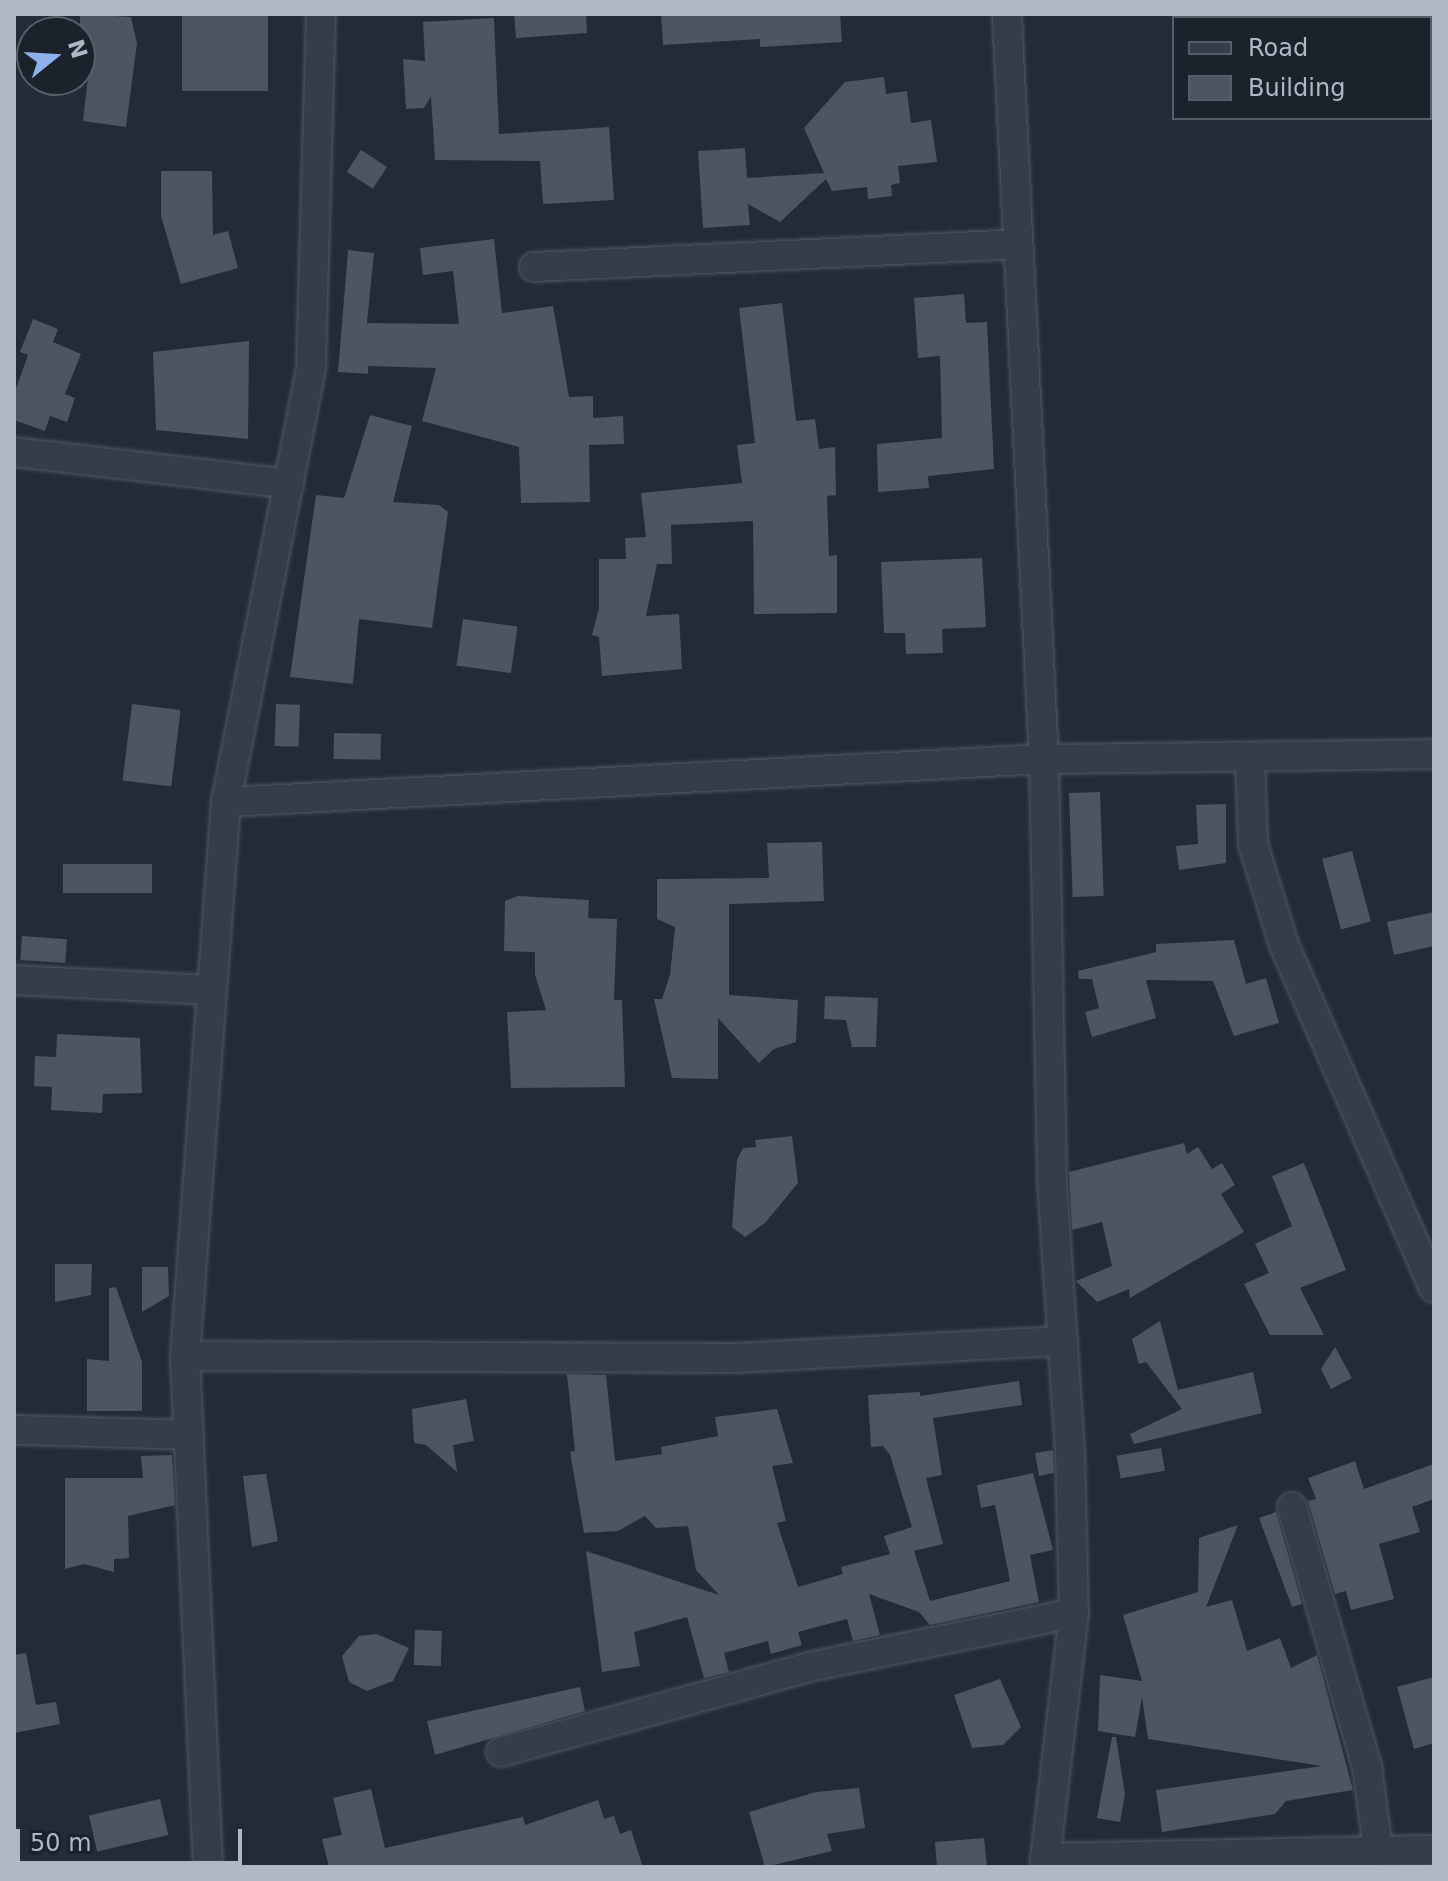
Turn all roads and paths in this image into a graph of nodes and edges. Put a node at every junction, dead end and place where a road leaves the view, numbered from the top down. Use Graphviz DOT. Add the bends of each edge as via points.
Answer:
graph roads {
  1 [pos="321,14"];
  2 [pos="1007,14"];
  3 [pos="1018,244"];
  4 [pos="534,267"];
  5 [pos="14,452"];
  6 [pos="289,484"];
  7 [pos="1434,754"];
  8 [pos="1250,757"];
  9 [pos="1044,759"];
  10 [pos="226,802"];
  11 [pos="14,980"];
  12 [pos="212,990"];
  13 [pos="1434,1288"];
  14 [pos="1063,1341"];
  15 [pos="185,1356"];
  16 [pos="14,1430"];
  17 [pos="189,1435"];
  18 [pos="1292,1507"];
  19 [pos="1074,1613"];
  20 [pos="501,1752"];
  21 [pos="1378,1850"];
  22 [pos="1434,1850"];
  23 [pos="1045,1862"];
  24 [pos="208,1867"];
  1 -- 6 [label="street" via="311,367"];
  2 -- 3 [label="street"];
  3 -- 4 [label="street"];
  3 -- 9 [label="street"];
  5 -- 6 [label="street"];
  6 -- 10 [label="street"];
  7 -- 8 [label="street"];
  8 -- 9 [label="street"];
  8 -- 13 [label="street" via="1253,844 1284,945"];
  9 -- 10 [label="street"];
  9 -- 14 [label="street" via="1052,1181"];
  10 -- 12 [label="street"];
  11 -- 12 [label="street"];
  12 -- 15 [label="street"];
  14 -- 15 [label="street" via="736,1358"];
  14 -- 19 [label="street"];
  15 -- 17 [label="street"];
  16 -- 17 [label="street"];
  17 -- 24 [label="street"];
  18 -- 21 [label="street" via="1367,1766"];
  19 -- 20 [label="street" via="809,1667"];
  19 -- 23 [label="street"];
  21 -- 22 [label="street"];
  21 -- 23 [label="street"];
}
